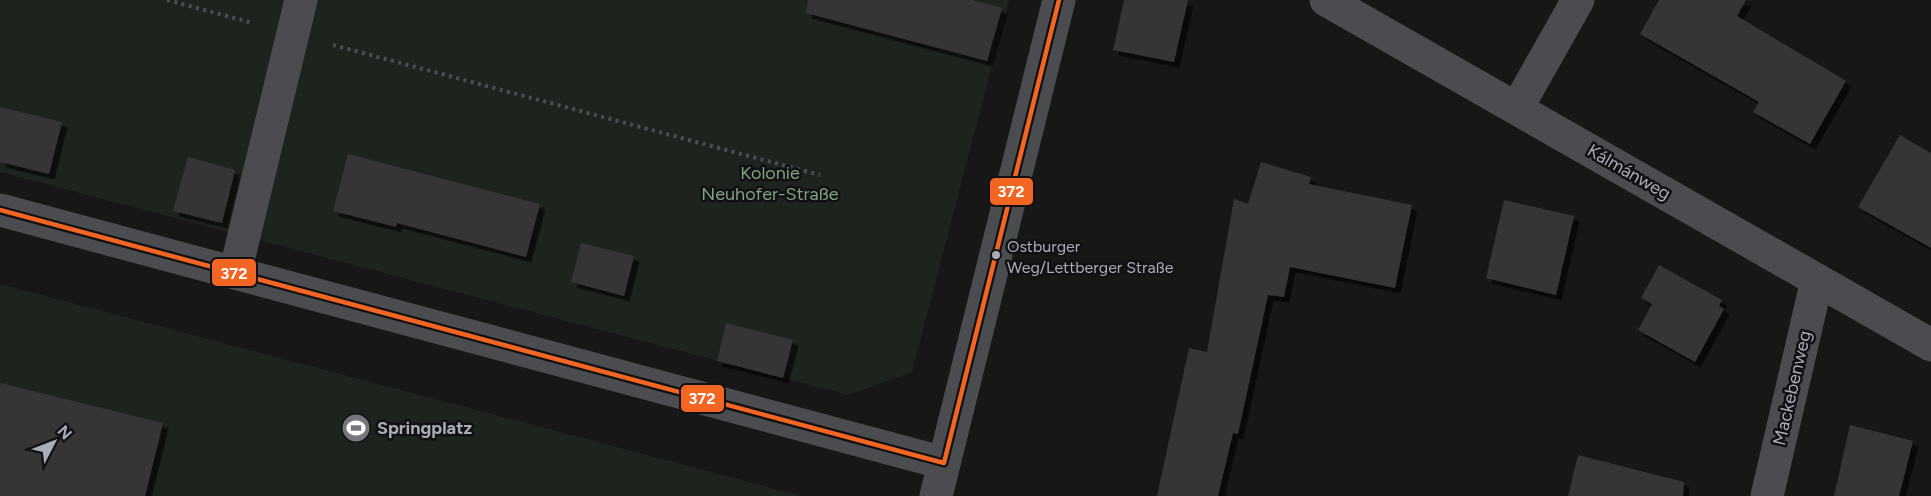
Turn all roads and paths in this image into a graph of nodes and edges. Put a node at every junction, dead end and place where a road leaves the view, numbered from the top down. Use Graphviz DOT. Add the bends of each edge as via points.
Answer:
graph roads {
  1 [pos="167,0"];
  2 [pos="301,0"];
  3 [pos="1059,0"];
  4 [pos="1326,0"];
  5 [pos="1578,0"];
  6 [pos="292,34"];
  7 [pos="1517,108"];
  8 [pos="820,176"];
  9 [pos="0,210"];
  10 [pos="236,273"];
  11 [pos="1817,280"];
  12 [pos="1931,345"];
  13 [pos="944,462"];
  14 [pos="936,496"];
  15 [pos="1767,496"];
  1 -- 6 [label="path"];
  2 -- 6 [label="street"];
  3 -- 13 [label="street"];
  4 -- 7 [label="street, Kálmánweg"];
  5 -- 7 [label="street"];
  6 -- 8 [label="path"];
  6 -- 10 [label="street"];
  7 -- 11 [label="street, Kálmánweg"];
  9 -- 10 [label="street"];
  10 -- 13 [label="street"];
  11 -- 12 [label="street, Kálmánweg"];
  11 -- 15 [label="street, Mackebenweg"];
  13 -- 14 [label="street"];
}
